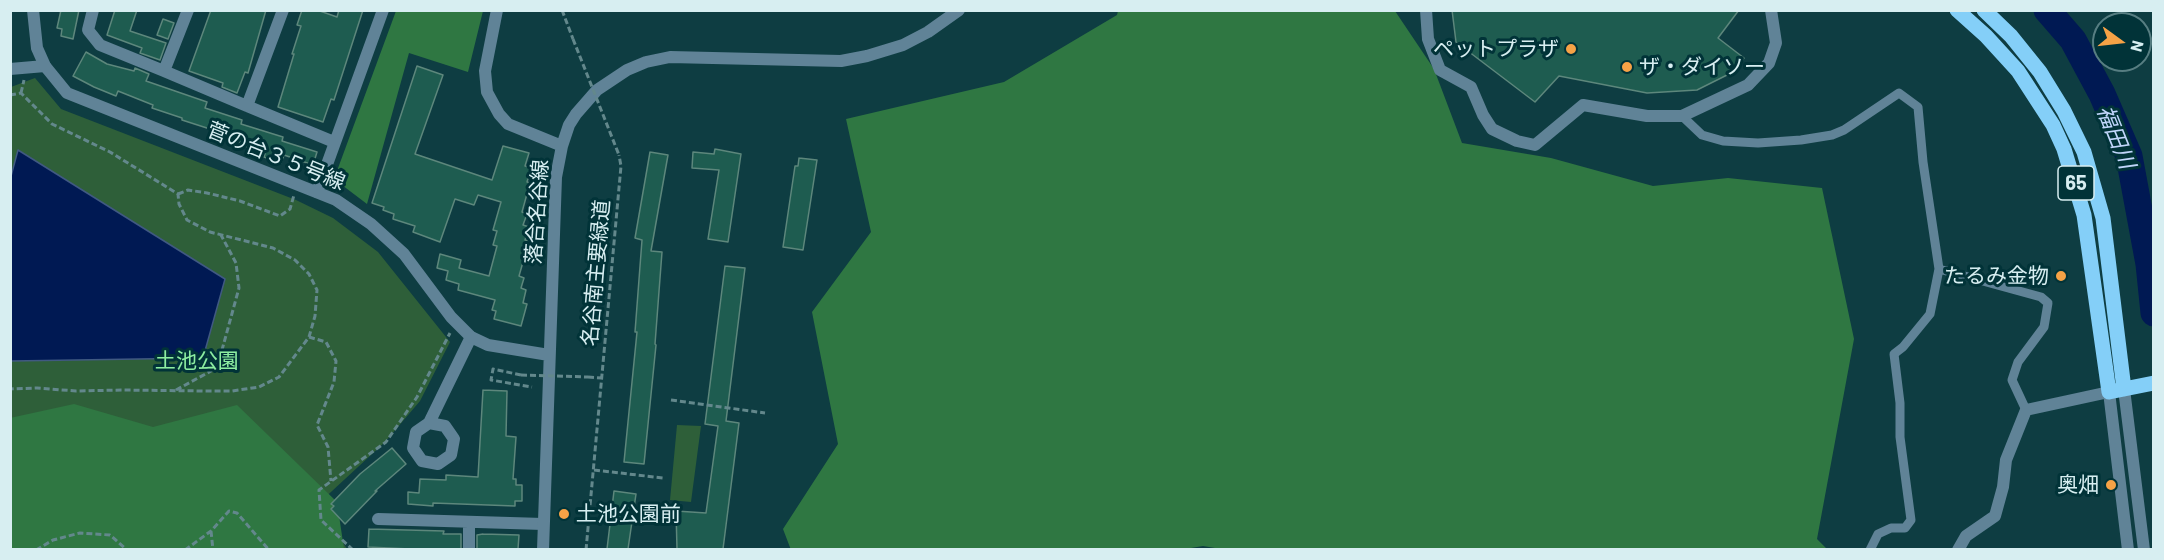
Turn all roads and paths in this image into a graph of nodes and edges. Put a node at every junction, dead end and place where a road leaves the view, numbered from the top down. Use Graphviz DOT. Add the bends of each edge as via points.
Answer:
graph roads {
  1 [pos="33,10"];
  2 [pos="93,10"];
  3 [pos="188,10"];
  4 [pos="283,10"];
  5 [pos="383,10"];
  6 [pos="497,10"];
  7 [pos="562,10"];
  8 [pos="959,10"];
  9 [pos="1426,10"];
  10 [pos="1771,10"];
  11 [pos="1958,10"];
  12 [pos="1984,10"];
  13 [pos="45,66"];
  14 [pos="10,69"];
  15 [pos="164,71"];
  16 [pos="10,95"];
  17 [pos="247,106"];
  18 [pos="1682,116"];
  19 [pos="334,142"];
  20 [pos="562,147"];
  21 [pos="297,185"];
  22 [pos="317,192"];
  23 [pos="178,194"];
  24 [pos="221,235"];
  25 [pos="1939,269"];
  26 [pos="456,323"];
  27 [pos="309,337"];
  28 [pos="471,337"];
  29 [pos="549,356"];
  30 [pos="602,378"];
  31 [pos="2148,384"];
  32 [pos="532,387"];
  33 [pos="10,389"];
  34 [pos="2117,390"];
  35 [pos="175,391"];
  36 [pos="671,400"];
  37 [pos="2026,410"];
  38 [pos="765,413"];
  39 [pos="429,423"];
  40 [pos="594,470"];
  41 [pos="663,478"];
  42 [pos="331,481"];
  43 [pos="378,519"];
  44 [pos="470,523"];
  45 [pos="543,524"];
  46 [pos="211,531"];
  47 [pos="36,549"];
  48 [pos="128,549"];
  49 [pos="185,549"];
  50 [pos="213,549"];
  51 [pos="269,549"];
  52 [pos="351,549"];
  53 [pos="470,549"];
  54 [pos="543,549"];
  55 [pos="586,549"];
  56 [pos="1870,549"];
  57 [pos="1958,549"];
  58 [pos="2128,549"];
  59 [pos="2144,549"];
  1 -- 13 [label="street, 菅の台３５号線" via="37,48"];
  2 -- 15 [label="street" via="88,30 100,45"];
  3 -- 15 [label="street"];
  4 -- 17 [label="street"];
  5 -- 19 [label="street"];
  6 -- 20 [label="street" via="485,71 486,92 508,124"];
  7 -- 30 [label="path, 名谷南主要緑道, bridge" via="621,166"];
  8 -- 20 [label="street, 落合名谷線" via="903,45 841,61 670,57 646,62 627,69 597,90 576,114"];
  9 -- 18 [label="street" via="1428,39 1440,70 1471,87 1492,129 1517,141 1535,145 1583,105 1647,116"];
  10 -- 18 [label="street" via="1776,43 1769,63 1748,85"];
  11 -- 34 [label="main road, 65" via="2018,71 2064,149 2079,193"];
  12 -- 34 [label="main road, 65" via="2040,72 2084,152 2103,218"];
  13 -- 14 [label="street"];
  13 -- 21 [label="street, 菅の台３５号線" via="67,93"];
  15 -- 17 [label="street"];
  16 -- 23 [label="path" via="21,93 52,124 110,152"];
  17 -- 19 [label="street"];
  18 -- 25 [label="lane" via="1702,135 1723,141 1801,140 1844,130 1899,93 1918,107"];
  19 -- 22 [label="street"];
  20 -- 29 [label="street, 落合名谷線" via="556,177"];
  21 -- 22 [label="street, 菅の台３５号線"];
  21 -- 23 [label="path" via="291,209 280,216 207,193 188,190"];
  22 -- 26 [label="street, 菅の台３５号線" via="355,212 404,254"];
  23 -- 24 [label="path" via="187,220"];
  24 -- 27 [label="path" via="273,248 295,260 309,274 317,290"];
  24 -- 35 [label="path" via="236,263 239,288 222,350 211,370"];
  25 -- 37 [label="lane" via="2041,297 2048,303 2044,327 2018,362 2012,380"];
  25 -- 56 [label="lane" via="1930,314 1894,354 1911,520 1905,528 1891,528 1878,534"];
  26 -- 28 [label="street, 菅の台３５号線"];
  26 -- 42 [label="path" via="417,398 386,442"];
  27 -- 35 [label="path" via="279,377 260,387"];
  27 -- 42 [label="path" via="326,342 336,361 334,382 317,425 328,447"];
  28 -- 29 [label="street, 菅の台３５号線" via="488,345"];
  28 -- 39 [label="street"];
  29 -- 45 [label="street, 落合名谷線"];
  30 -- 32 [label="path, bridge" via="521,375 493,369 491,380"];
  30 -- 40 [label="path, 名谷南主要緑道"];
  31 -- 34 [label="main road"];
  33 -- 35 [label="path"];
  34 -- 37 [label="street"];
  34 -- 58 [label="street"];
  34 -- 59 [label="street"];
  36 -- 38 [label="path"];
  37 -- 57 [label="street" via="2006,460 1995,516 1966,536"];
  40 -- 41 [label="path"];
  40 -- 55 [label="path, 名谷南主要緑道"];
  42 -- 52 [label="path" via="319,490 321,520"];
  43 -- 44 [label="street"];
  44 -- 45 [label="street"];
  44 -- 53 [label="street"];
  45 -- 54 [label="street, 落合名谷線"];
  46 -- 49 [label="path"];
  46 -- 50 [label="path"];
  46 -- 51 [label="path" via="229,511 237,513"];
  47 -- 48 [label="path" via="80,532 110,535"];
}
